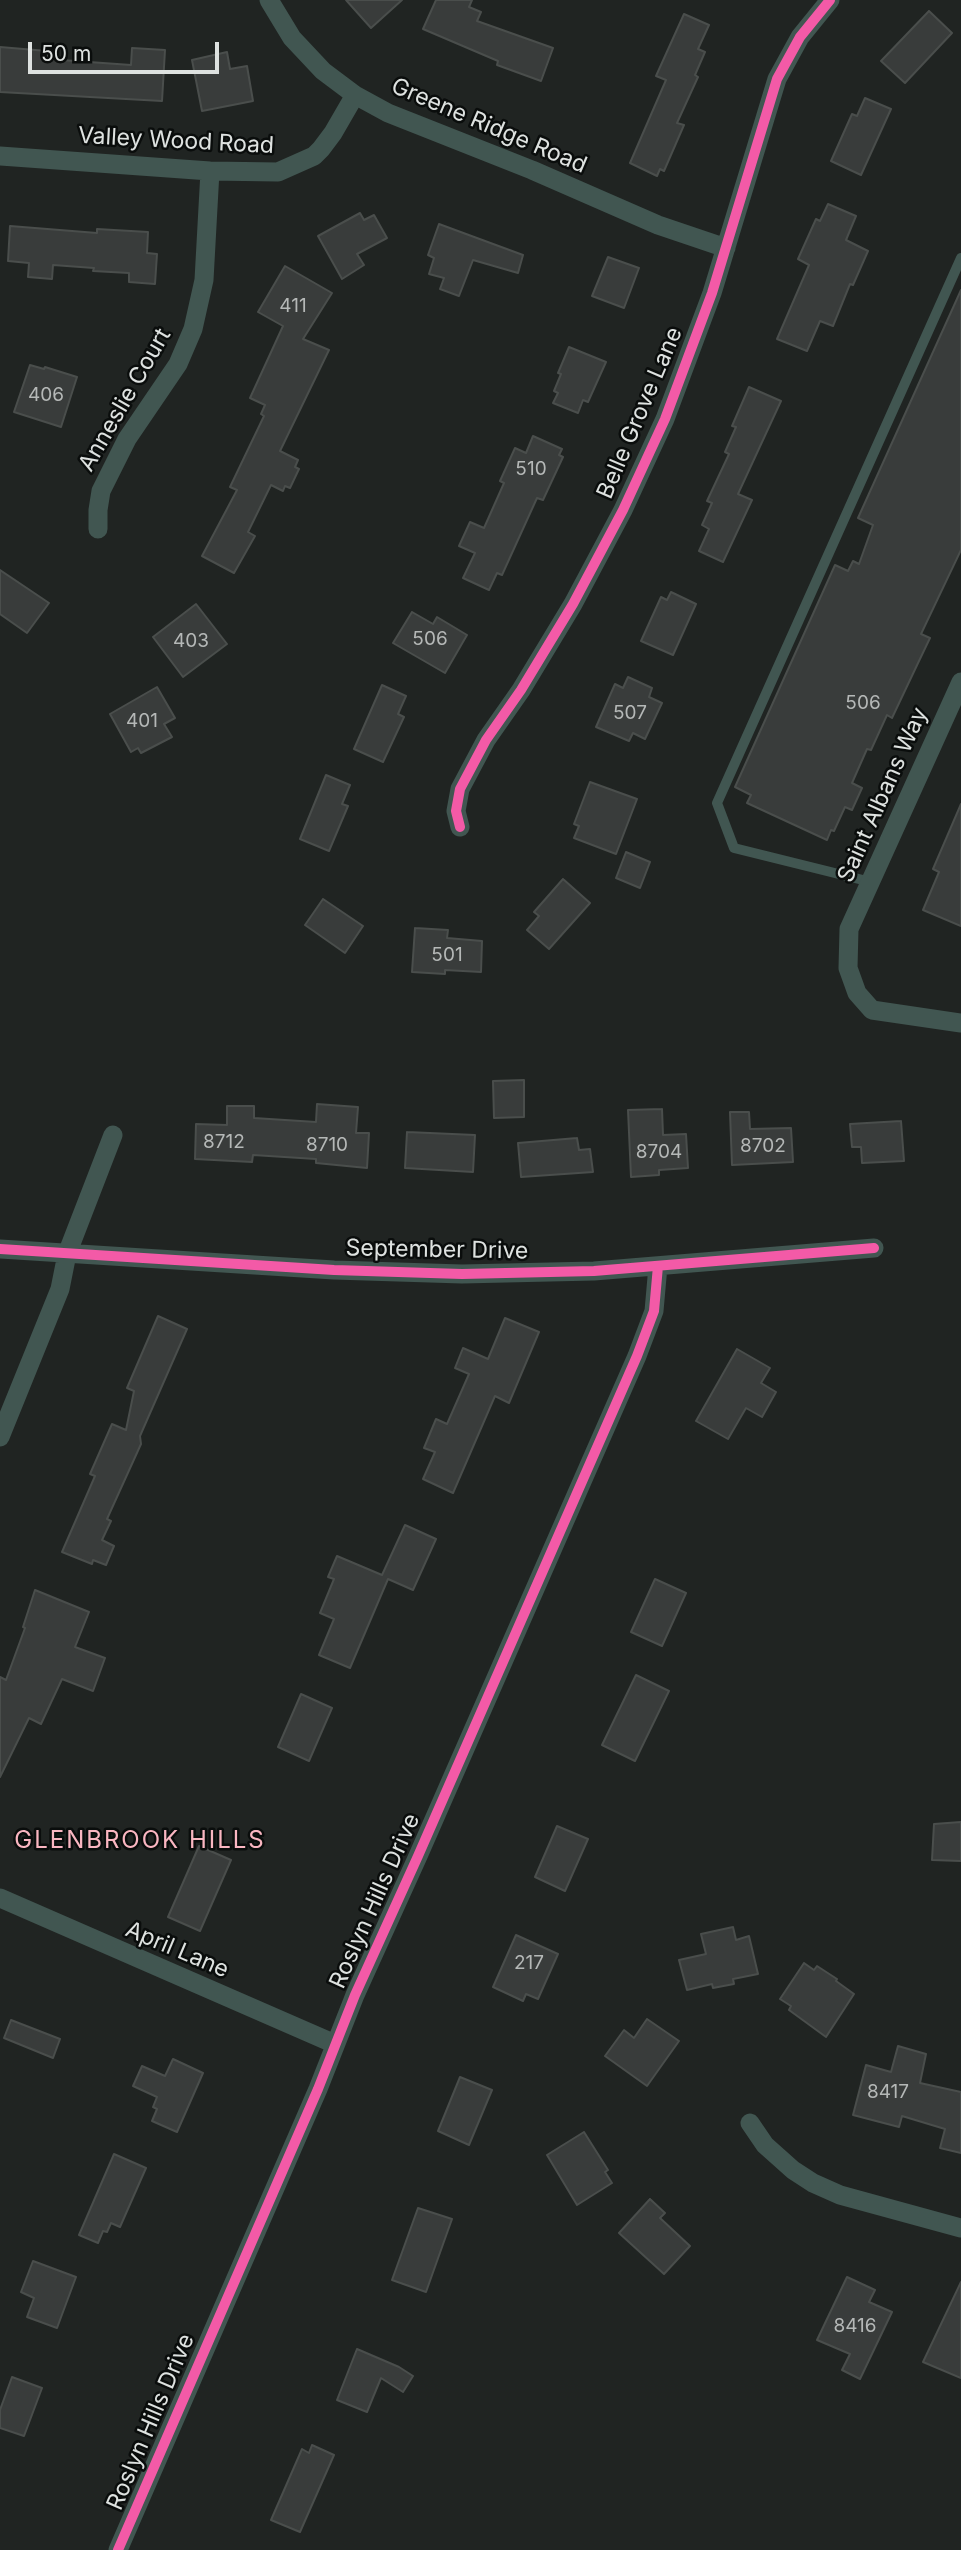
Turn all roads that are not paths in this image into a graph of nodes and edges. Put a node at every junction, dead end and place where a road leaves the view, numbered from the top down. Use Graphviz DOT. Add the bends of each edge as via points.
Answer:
graph roads {
  1 [pos="269,0"];
  2 [pos="830,0"];
  3 [pos="355,94"];
  4 [pos="0,156"];
  5 [pos="210,170"];
  6 [pos="726,248"];
  7 [pos="961,258"];
  8 [pos="99,529"];
  9 [pos="961,682"];
  10 [pos="460,827"];
  11 [pos="871,883"];
  12 [pos="961,1023"];
  13 [pos="113,1135"];
  14 [pos="874,1248"];
  15 [pos="0,1249"];
  16 [pos="67,1254"];
  17 [pos="658,1266"];
  18 [pos="0,1437"];
  19 [pos="0,1898"];
  20 [pos="335,2044"];
  21 [pos="750,2123"];
  22 [pos="961,2228"];
  23 [pos="118,2550"];
  1 -- 3 [label="street, Greene Ridge Road" via="292,38 323,71"];
  2 -- 6 [label="street, Belle Grove Lane" via="800,37 777,79"];
  3 -- 5 [label="street, Valley Wood Road" via="314,156 278,172"];
  3 -- 6 [label="street, Greene Ridge Road" via="388,113 658,225"];
  4 -- 5 [label="street, Valley Wood Road"];
  5 -- 8 [label="street, Anneslie Court" via="204,280 194,329 178,364 127,439 102,491"];
  6 -- 10 [label="street, Belle Grove Lane" via="688,361 638,476 573,604 460,789 456,811"];
  7 -- 11 [label="lane" via="717,803 734,848"];
  9 -- 11 [label="street, Saint Albans Way"];
  11 -- 12 [label="street, Saint Albans Way" via="849,929 848,968 857,993 872,1010"];
  13 -- 16 [label="street"];
  14 -- 17 [label="street, September Drive"];
  15 -- 16 [label="street, September Drive"];
  16 -- 17 [label="street, September Drive" via="462,1274"];
  16 -- 18 [label="street" via="60,1289"];
  17 -- 20 [label="street, Roslyn Hills Drive" via="654,1311 637,1356"];
  19 -- 20 [label="street, April Lane"];
  20 -- 23 [label="street, Roslyn Hills Drive"];
  21 -- 22 [label="street" via="765,2145 813,2183 840,2195"];
}
